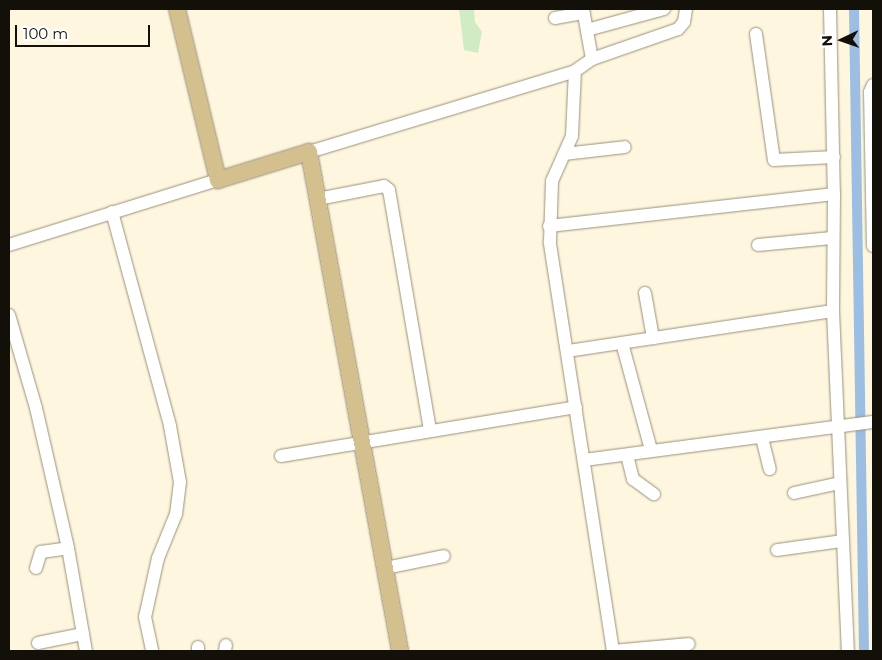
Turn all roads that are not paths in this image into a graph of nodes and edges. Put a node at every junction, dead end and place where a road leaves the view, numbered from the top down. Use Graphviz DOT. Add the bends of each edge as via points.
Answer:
graph roads {
  1 [pos="177,9"];
  2 [pos="664,9"];
  3 [pos="686,9"];
  4 [pos="830,9"];
  5 [pos="583,11"];
  6 [pos="556,18"];
  7 [pos="587,30"];
  8 [pos="756,34"];
  9 [pos="592,59"];
  10 [pos="575,71"];
  11 [pos="873,85"];
  12 [pos="626,147"];
  13 [pos="309,152"];
  14 [pos="564,154"];
  15 [pos="834,157"];
  16 [pos="218,180"];
  17 [pos="834,194"];
  18 [pos="318,199"];
  19 [pos="112,212"];
  20 [pos="549,226"];
  21 [pos="832,238"];
  22 [pos="9,244"];
  23 [pos="758,245"];
  24 [pos="873,246"];
  25 [pos="645,293"];
  26 [pos="833,311"];
  27 [pos="9,315"];
  28 [pos="653,338"];
  29 [pos="622,343"];
  30 [pos="568,351"];
  31 [pos="576,407"];
  32 [pos="871,422"];
  33 [pos="844,425"];
  34 [pos="430,431"];
  35 [pos="762,438"];
  36 [pos="363,444"];
  37 [pos="651,450"];
  38 [pos="627,455"];
  39 [pos="281,456"];
  40 [pos="584,460"];
  41 [pos="770,469"];
  42 [pos="840,483"];
  43 [pos="654,494"];
  44 [pos="794,494"];
  45 [pos="842,541"];
  46 [pos="68,548"];
  47 [pos="777,550"];
  48 [pos="444,556"];
  49 [pos="36,568"];
  50 [pos="386,568"];
  51 [pos="83,634"];
  52 [pos="38,643"];
  53 [pos="689,644"];
  54 [pos="86,651"];
  55 [pos="152,651"];
  56 [pos="400,651"];
  57 [pos="613,651"];
  58 [pos="848,651"];
  1 -- 16 [label="main road"];
  2 -- 7 [label="street"];
  3 -- 9 [label="street" via="684,22 678,29"];
  4 -- 15 [label="street"];
  5 -- 6 [label="street"];
  5 -- 7 [label="street"];
  7 -- 9 [label="street"];
  8 -- 15 [label="street" via="774,160"];
  9 -- 10 [label="street"];
  10 -- 13 [label="street"];
  10 -- 14 [label="street" via="572,136"];
  11 -- 24 [label="street" via="870,92"];
  12 -- 14 [label="street"];
  13 -- 16 [label="main road"];
  13 -- 18 [label="main road"];
  14 -- 20 [label="street" via="552,181"];
  15 -- 17 [label="street"];
  16 -- 19 [label="street"];
  17 -- 20 [label="street"];
  17 -- 21 [label="street"];
  18 -- 34 [label="street" via="384,186 389,190"];
  18 -- 36 [label="main road"];
  19 -- 22 [label="street"];
  19 -- 55 [label="street" via="140,325 165,406 180,482 176,514 158,558 145,616"];
  20 -- 30 [label="street"];
  21 -- 23 [label="street"];
  21 -- 26 [label="street"];
  25 -- 28 [label="street"];
  26 -- 28 [label="street"];
  26 -- 33 [label="street"];
  27 -- 46 [label="street" via="36,408"];
  28 -- 29 [label="street"];
  29 -- 30 [label="street"];
  29 -- 37 [label="street"];
  30 -- 31 [label="street"];
  31 -- 34 [label="street"];
  31 -- 40 [label="street"];
  32 -- 33 [label="street"];
  33 -- 35 [label="street"];
  33 -- 42 [label="street"];
  34 -- 36 [label="street"];
  35 -- 37 [label="street"];
  35 -- 41 [label="street"];
  36 -- 39 [label="street"];
  36 -- 50 [label="main road"];
  37 -- 38 [label="street"];
  38 -- 40 [label="street"];
  38 -- 43 [label="street" via="633,480"];
  40 -- 57 [label="street"];
  42 -- 44 [label="street"];
  42 -- 45 [label="street"];
  45 -- 47 [label="street"];
  45 -- 58 [label="street"];
  46 -- 49 [label="street" via="41,552"];
  46 -- 51 [label="street"];
  48 -- 50 [label="street"];
  50 -- 56 [label="main road"];
  51 -- 52 [label="street"];
  51 -- 54 [label="street"];
  53 -- 57 [label="street"];
}
